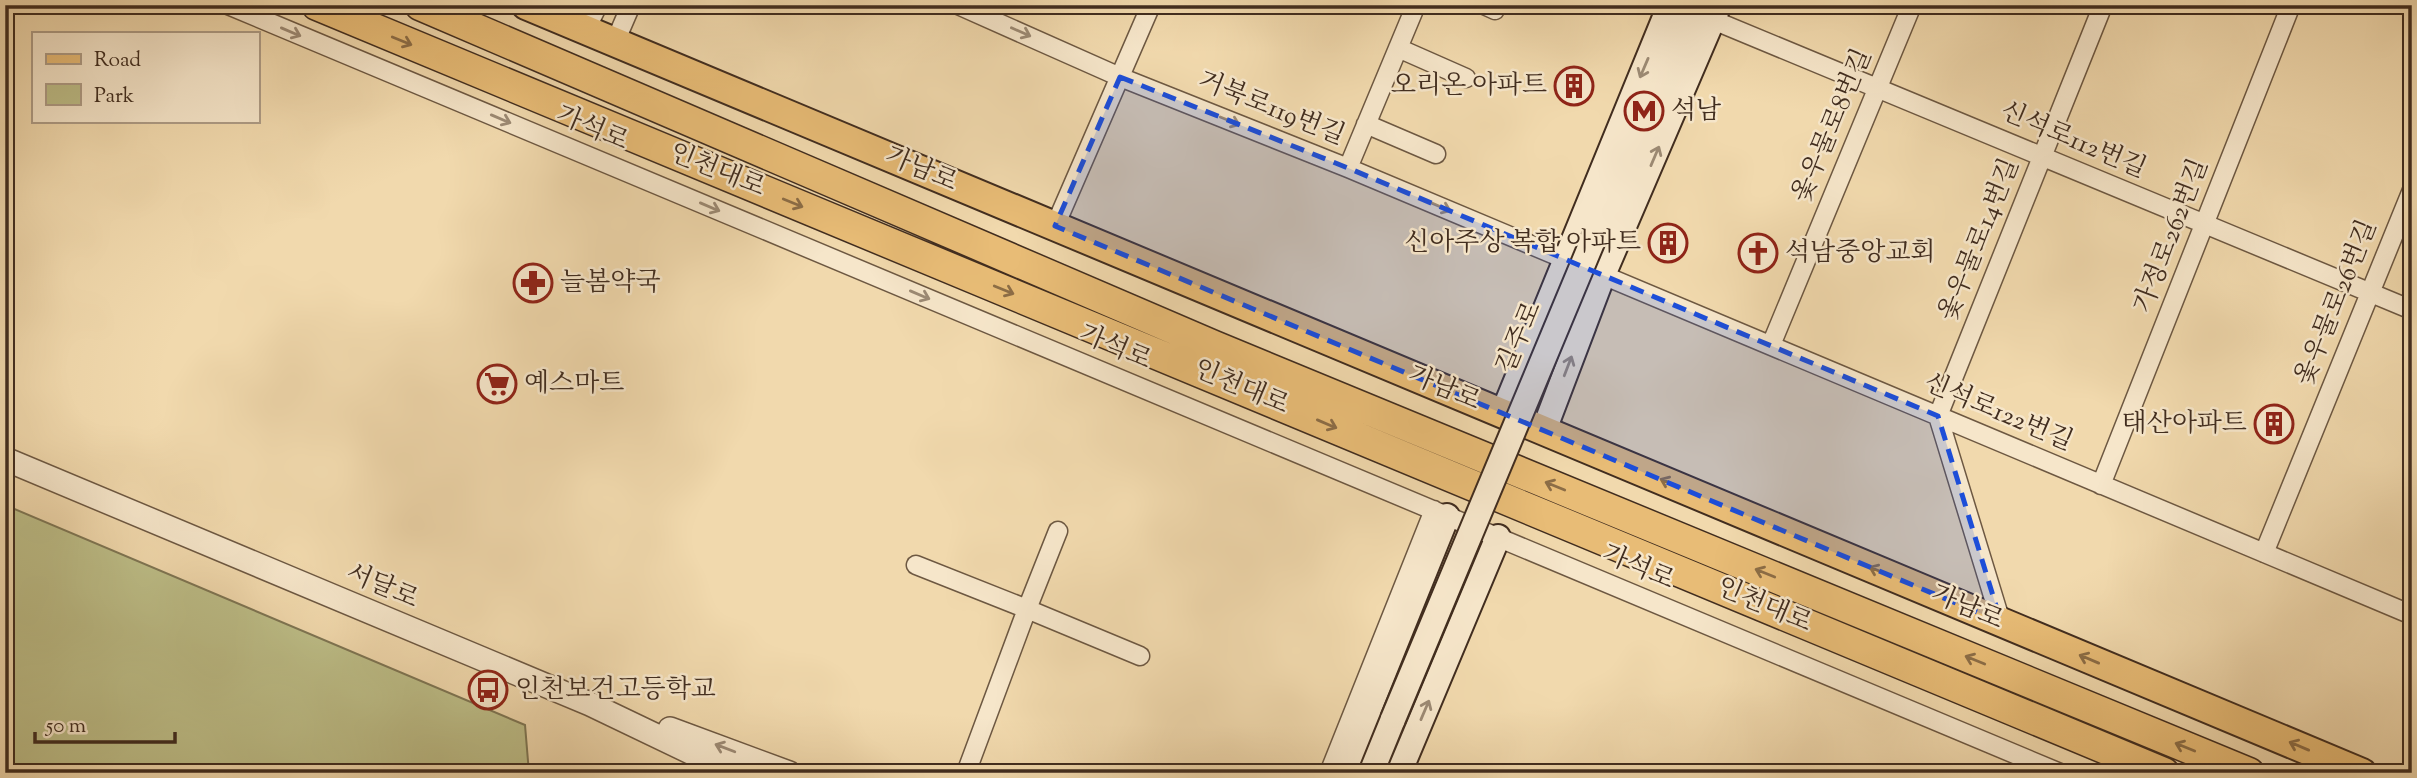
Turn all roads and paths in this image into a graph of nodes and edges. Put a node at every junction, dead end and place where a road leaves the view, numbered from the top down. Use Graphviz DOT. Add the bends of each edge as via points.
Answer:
graph roads {
  1 [pos="228,5"];
  2 [pos="293,5"];
  3 [pos="317,5"];
  4 [pos="419,5"];
  5 [pos="456,5"];
  6 [pos="526,5"];
  7 [pos="598,5"];
  8 [pos="631,5"];
  9 [pos="958,5"];
  10 [pos="1150,5"];
  11 [pos="1416,5"];
  12 [pos="1670,5"];
  13 [pos="1692,5"];
  14 [pos="1912,5"];
  15 [pos="2103,5"];
  16 [pos="2291,5"];
  17 [pos="999,13"];
  18 [pos="1716,13"];
  19 [pos="356,22"];
  20 [pos="585,31"];
  21 [pos="615,43"];
  22 [pos="1398,48"];
  23 [pos="562,65"];
  24 [pos="1120,77"];
  25 [pos="1466,78"];
  26 [pos="1878,87"];
  27 [pos="1366,124"];
  28 [pos="1436,154"];
  29 [pos="2042,156"];
  30 [pos="1348,168"];
  31 [pos="2412,190"];
  32 [pos="2204,225"];
  33 [pos="1055,226"];
  34 [pos="1565,259"];
  35 [pos="1603,275"];
  36 [pos="2368,292"];
  37 [pos="2412,310"];
  38 [pos="1771,345"];
  39 [pos="1503,413"];
  40 [pos="1938,416"];
  41 [pos="1544,430"];
  42 [pos="5,459"];
  43 [pos="2101,485"];
  44 [pos="1440,513"];
  45 [pos="1058,531"];
  46 [pos="1498,537"];
  47 [pos="2264,553"];
  48 [pos="916,565"];
  49 [pos="1027,609"];
  50 [pos="2412,615"];
  51 [pos="2001,622"];
  52 [pos="1140,656"];
  53 [pos="590,705"];
  54 [pos="707,773"];
  55 [pos="734,773"];
  56 [pos="789,773"];
  57 [pos="966,773"];
  58 [pos="1329,773"];
  59 [pos="1343,773"];
  60 [pos="1371,773"];
  61 [pos="1399,773"];
  62 [pos="2060,773"];
  63 [pos="2164,773"];
  64 [pos="2249,773"];
  65 [pos="2362,773"];
  1 -- 44 [label="street, 가석로, one-way"];
  2 -- 19 [label="highway"];
  3 -- 19 [label="highway, 인천대로"];
  4 -- 23 [label="highway, 인천대로"];
  5 -- 23 [label="highway"];
  6 -- 20 [label="main road, 가남로"];
  7 -- 20 [label="street"];
  8 -- 21 [label="street"];
  9 -- 17 [label="street, 거북로119번길"];
  10 -- 24 [label="street"];
  11 -- 22 [label="street"];
  12 -- 34 [label="main road, one-way"];
  13 -- 60 [label="main road, 길주로, bridge"];
  14 -- 26 [label="street, 옻우물로8번길"];
  15 -- 29 [label="street, 옻우물로14번길"];
  16 -- 32 [label="street, 가정로262번길"];
  17 -- 24 [label="street, 거북로119번길, one-way"];
  18 -- 26 [label="street, 신석로112번길"];
  35 -- 18 [label="main road, one-way"];
  19 -- 63 [label="highway, 인천대로, one-way"];
  20 -- 21 [label="main road, 가남로"];
  21 -- 33 [label="main road, 가남로"];
  22 -- 25 [label="street"];
  22 -- 27 [label="street"];
  64 -- 23 [label="highway, 인천대로, one-way" via="1214,346"];
  24 -- 30 [label="street, 거북로119번길, one-way"];
  24 -- 33 [label="street"];
  26 -- 29 [label="street, 신석로112번길"];
  26 -- 38 [label="street, 옻우물로8번길"];
  27 -- 28 [label="street"];
  27 -- 30 [label="street"];
  29 -- 32 [label="street, 신석로112번길"];
  29 -- 40 [label="street, 옻우물로14번길"];
  30 -- 34 [label="street, 거북로119번길, one-way"];
  31 -- 36 [label="street, 옻우물로26번길"];
  32 -- 36 [label="street, 신석로112번길"];
  32 -- 43 [label="street, 가정로262번길"];
  33 -- 39 [label="main road, 가남로"];
  34 -- 35 [label="street, 신석로122번길"];
  34 -- 39 [label="main road"];
  35 -- 38 [label="street, 신석로122번길"];
  41 -- 35 [label="main road, one-way"];
  36 -- 37 [label="street, 신석로112번길"];
  36 -- 47 [label="street, 옻우물로26번길"];
  38 -- 40 [label="street, 신석로122번길"];
  39 -- 41 [label="main road, 가남로"];
  40 -- 43 [label="street, 신석로122번길"];
  40 -- 51 [label="street"];
  51 -- 41 [label="main road, 가남로, one-way"];
  42 -- 53 [label="street, 서달로"];
  43 -- 47 [label="street, 신석로122번길"];
  44 -- 46 [label="street, 가석로"];
  44 -- 58 [label="street"];
  44 -- 59 [label="main road"];
  45 -- 49 [label="street"];
  61 -- 46 [label="main road, one-way"];
  46 -- 62 [label="street, 가석로"];
  47 -- 50 [label="street, 신석로122번길"];
  48 -- 49 [label="street"];
  49 -- 52 [label="street"];
  49 -- 57 [label="street"];
  65 -- 51 [label="main road, 가남로, one-way"];
  53 -- 54 [label="street"];
  53 -- 55 [label="street, 서달로"];
  56 -- 53 [label="street, one-way" via="713,743"];
}
